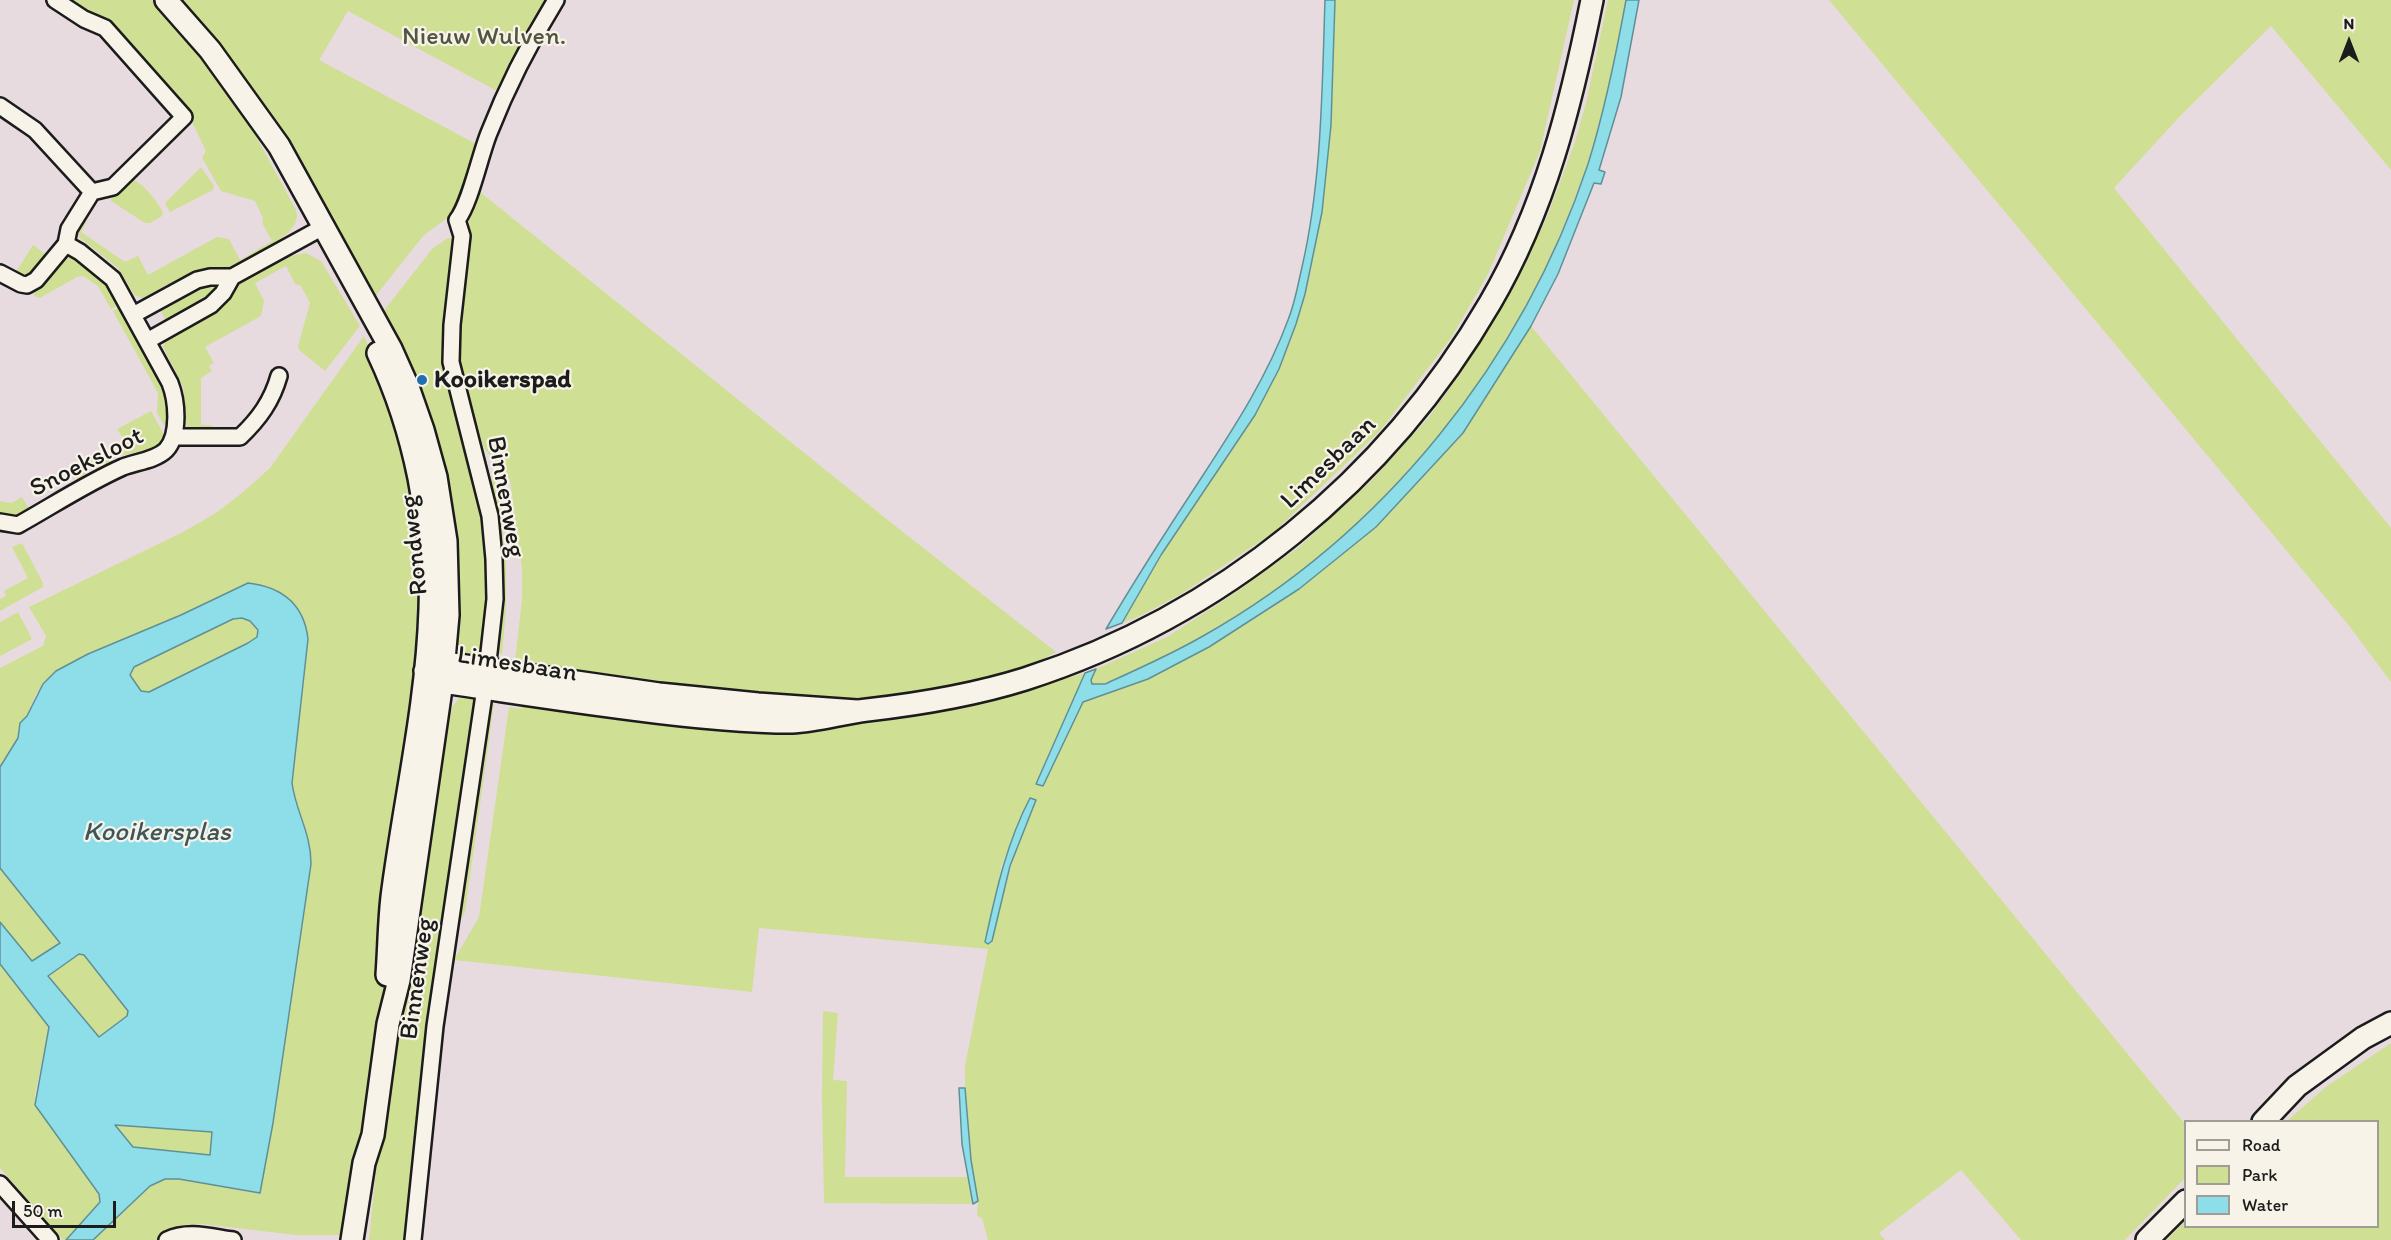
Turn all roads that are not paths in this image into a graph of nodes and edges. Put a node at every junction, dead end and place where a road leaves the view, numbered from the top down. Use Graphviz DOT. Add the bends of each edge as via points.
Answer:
graph roads {
  1 [pos="55,0"];
  2 [pos="166,0"];
  3 [pos="556,0"];
  4 [pos="1592,0"];
  5 [pos="0,106"];
  6 [pos="92,192"];
  7 [pos="319,230"];
  8 [pos="66,244"];
  9 [pos="0,273"];
  10 [pos="232,277"];
  11 [pos="133,315"];
  12 [pos="147,341"];
  13 [pos="279,376"];
  14 [pos="173,437"];
  15 [pos="0,522"];
  16 [pos="437,672"];
  17 [pos="491,679"];
  18 [pos="2391,1023"];
  19 [pos="2265,1120"];
  20 [pos="373,1135"];
  21 [pos="0,1184"];
  22 [pos="2184,1203"];
  23 [pos="205,1238"];
  24 [pos="50,1240"];
  25 [pos="167,1240"];
  26 [pos="233,1240"];
  27 [pos="352,1240"];
  28 [pos="365,1240"];
  29 [pos="413,1240"];
  30 [pos="2147,1240"];
  1 -- 6 [label="street" via="105,28 184,117 113,187"];
  2 -- 7 [label="main road, Rondweg" via="210,50 247,103 269,152"];
  3 -- 17 [label="street, Binnenweg" via="504,97 457,220 462,236 450,352 492,536 495,599"];
  4 -- 17 [label="main road, Limesbaan" via="1576,85 1557,151 1527,230 1466,343 1396,437 1340,494 1250,567 1187,606 1123,641 1023,679 954,696 795,722 668,714"];
  5 -- 6 [label="street" via="35,130"];
  6 -- 8 [label="street" via="69,229"];
  7 -- 10 [label="street"];
  7 -- 16 [label="main road, Rondweg" via="392,349 423,430 440,496 446,541 449,593"];
  8 -- 9 [label="street" via="36,280 27,285"];
  8 -- 11 [label="street, Snoeksloot" via="109,275"];
  10 -- 11 [label="street" via="197,280"];
  10 -- 12 [label="street" via="211,305"];
  11 -- 12 [label="street, Snoeksloot"];
  12 -- 14 [label="street, Snoeksloot" via="175,397"];
  13 -- 14 [label="street" via="273,397 240,437"];
  14 -- 15 [label="street, Snoeksloot" via="161,453 122,468 18,525"];
  16 -- 17 [label="main road, Limesbaan"];
  16 -- 20 [label="main road, Rondweg" via="400,972 388,1024"];
  17 -- 29 [label="street, Binnenweg" via="435,1026"];
  18 -- 19 [label="main road" via="2363,1038 2298,1086"];
  20 -- 27 [label="main road, Rondweg" via="364,1163"];
  20 -- 28 [label="main road, Rondweg" via="374,1163"];
  21 -- 24 [label="street"];
  22 -- 30 [label="main road"];
  23 -- 25 [label="street" via="185,1235"];
  23 -- 26 [label="street"];
}
